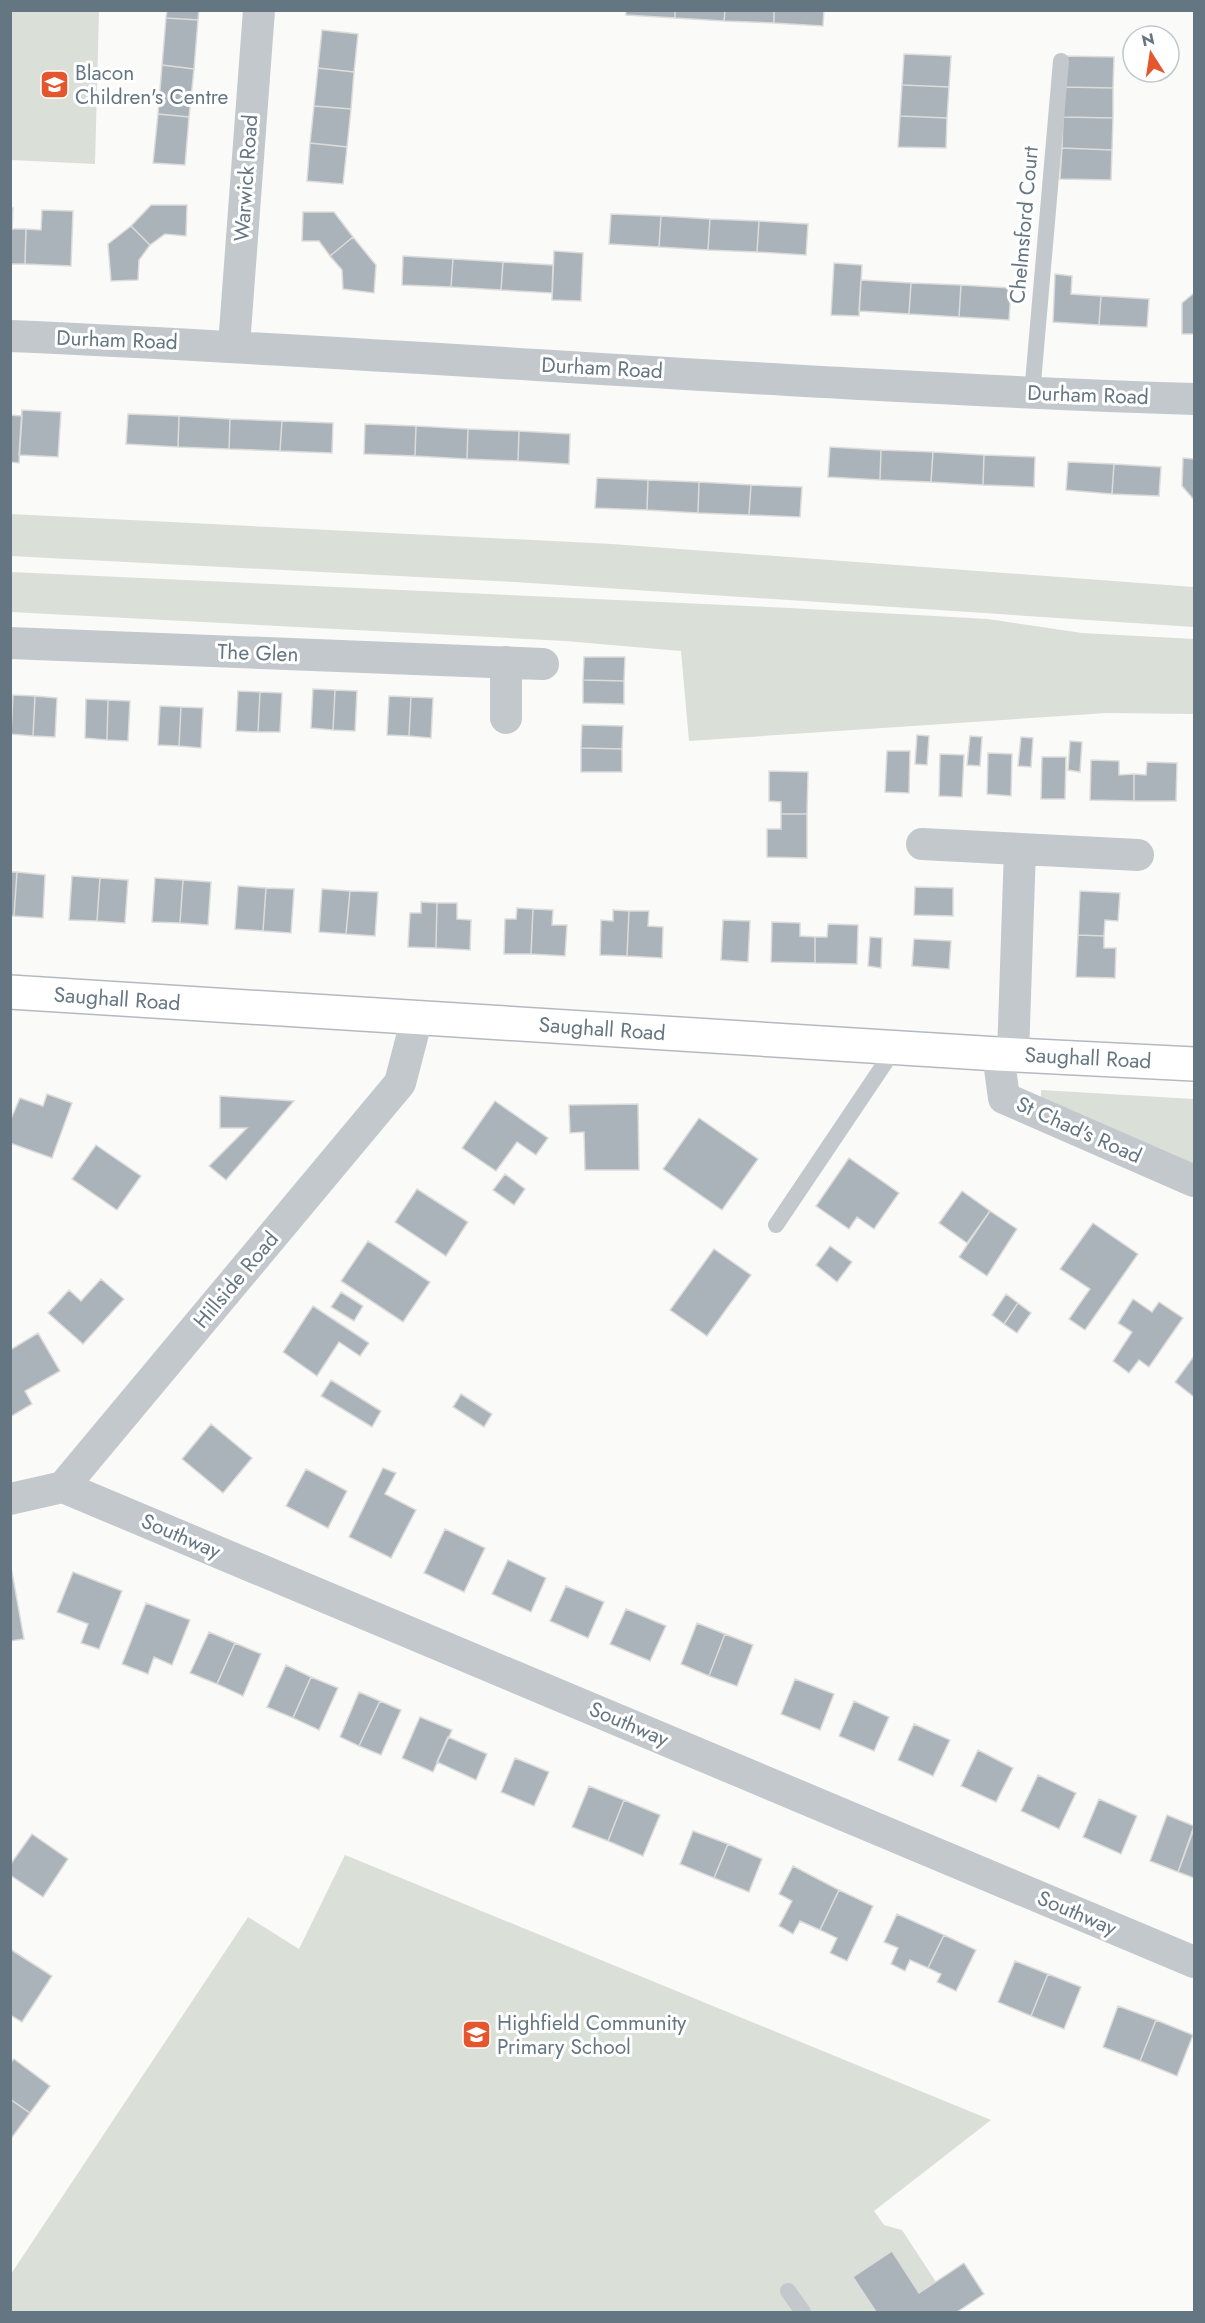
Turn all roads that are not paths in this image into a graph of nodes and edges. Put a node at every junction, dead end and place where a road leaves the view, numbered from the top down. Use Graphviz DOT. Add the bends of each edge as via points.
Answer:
graph roads {
  1 [pos="259,10"];
  2 [pos="1061,61"];
  3 [pos="10,336"];
  4 [pos="234,345"];
  5 [pos="1032,394"];
  6 [pos="1194,399"];
  7 [pos="10,643"];
  8 [pos="506,662"];
  9 [pos="543,664"];
  10 [pos="506,718"];
  11 [pos="922,844"];
  12 [pos="1020,849"];
  13 [pos="1138,855"];
  14 [pos="10,992"];
  15 [pos="417,1018"];
  16 [pos="895,1047"];
  17 [pos="1005,1054"];
  18 [pos="1194,1064"];
  19 [pos="1194,1181"];
  20 [pos="776,1225"];
  21 [pos="63,1487"];
  22 [pos="10,1499"];
  23 [pos="1194,1962"];
  24 [pos="788,2291"];
  25 [pos="803,2313"];
  1 -- 4 [label="street, Warwick Road"];
  2 -- 5 [label="lane, Chelmsford Court"];
  3 -- 4 [label="street, Durham Road"];
  4 -- 5 [label="street, Durham Road"];
  5 -- 6 [label="street, Durham Road"];
  7 -- 8 [label="street, The Glen"];
  8 -- 9 [label="street, The Glen"];
  8 -- 10 [label="street"];
  11 -- 12 [label="street"];
  12 -- 13 [label="street"];
  12 -- 17 [label="street"];
  14 -- 15 [label="street, Saughall Road"];
  15 -- 16 [label="street, Saughall Road"];
  15 -- 21 [label="street, Hillside Road" via="400,1083"];
  16 -- 17 [label="street, Saughall Road"];
  16 -- 20 [label="lane"];
  17 -- 18 [label="street, Saughall Road"];
  17 -- 19 [label="street, St Chad's Road" via="1004,1098"];
  21 -- 22 [label="street"];
  21 -- 23 [label="street, Southway"];
  24 -- 25 [label="lane"];
}
